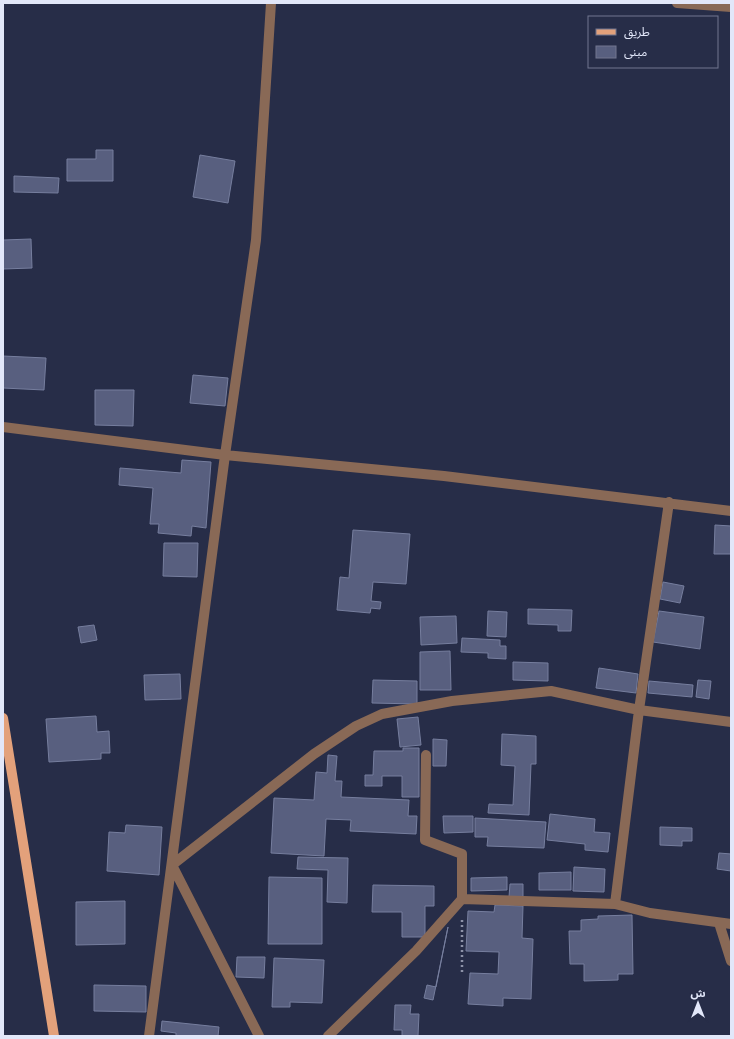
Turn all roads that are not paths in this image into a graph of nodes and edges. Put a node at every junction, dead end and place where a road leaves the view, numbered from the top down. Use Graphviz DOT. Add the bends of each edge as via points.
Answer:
graph roads {
  1 [pos="271,3"];
  2 [pos="677,3"];
  3 [pos="731,7"];
  4 [pos="3,427"];
  5 [pos="225,455"];
  6 [pos="669,502"];
  7 [pos="731,511"];
  8 [pos="639,710"];
  9 [pos="3,718"];
  10 [pos="731,722"];
  11 [pos="426,755"];
  12 [pos="172,865"];
  13 [pos="462,899"];
  14 [pos="615,904"];
  15 [pos="719,923"];
  16 [pos="731,924"];
  17 [pos="731,961"];
  18 [pos="54,1036"];
  19 [pos="149,1036"];
  20 [pos="259,1036"];
  21 [pos="328,1036"];
  1 -- 5 [label="street" via="256,240"];
  2 -- 3 [label="street"];
  4 -- 5 [label="street"];
  5 -- 6 [label="street" via="444,476"];
  5 -- 12 [label="street"];
  6 -- 7 [label="street"];
  6 -- 8 [label="street"];
  8 -- 10 [label="street"];
  8 -- 12 [label="street" via="551,691 452,701 382,714 356,726 314,754"];
  8 -- 14 [label="street"];
  9 -- 18 [label="main road"];
  11 -- 13 [label="street" via="425,840 462,854"];
  12 -- 19 [label="street"];
  12 -- 20 [label="street"];
  13 -- 14 [label="street"];
  13 -- 21 [label="street" via="416,951"];
  14 -- 15 [label="street" via="650,913"];
  15 -- 16 [label="street"];
  15 -- 17 [label="street"];
}
